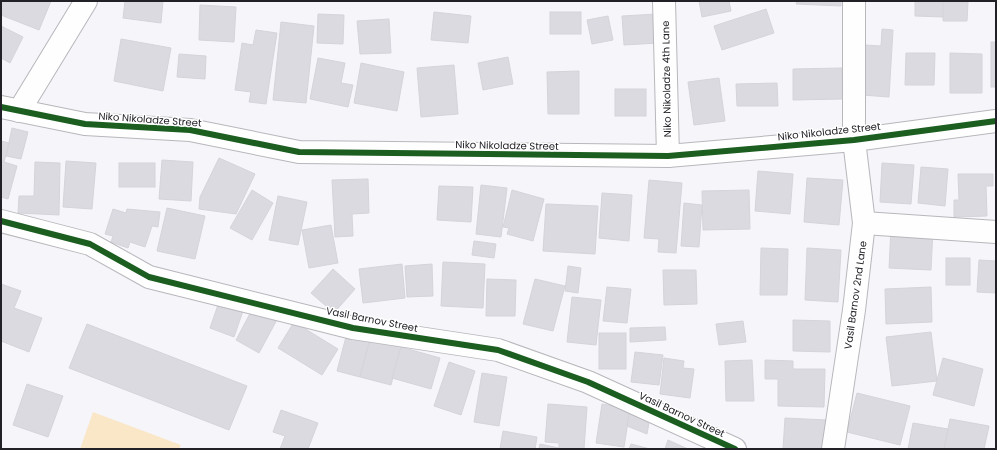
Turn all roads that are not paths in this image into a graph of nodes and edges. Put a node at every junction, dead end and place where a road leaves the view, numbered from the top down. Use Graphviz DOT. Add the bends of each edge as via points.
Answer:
graph roads {
  1 [pos="86,1"];
  2 [pos="664,1"];
  3 [pos="854,1"];
  4 [pos="10,109"];
  5 [pos="996,121"];
  6 [pos="854,140"];
  7 [pos="668,156"];
  8 [pos="1,221"];
  9 [pos="864,223"];
  10 [pos="996,232"];
  11 [pos="735,449"];
  12 [pos="833,449"];
  1 -- 4 [label="street"];
  2 -- 7 [label="street, Niko Nikoladze 4th Lane"];
  3 -- 6 [label="street, Vasil Barnov 2nd Lane"];
  4 -- 7 [label="street, Niko Nikoladze Street" via="85,124 190,130 299,152"];
  5 -- 6 [label="street, Niko Nikoladze Street"];
  6 -- 7 [label="street, Niko Nikoladze Street"];
  6 -- 9 [label="street, Vasil Barnov 2nd Lane"];
  8 -- 11 [label="street, Vasil Barnov Street" via="90,244 149,277 353,328 498,350 588,382"];
  9 -- 10 [label="street"];
  9 -- 12 [label="street, Vasil Barnov 2nd Lane"];
}
